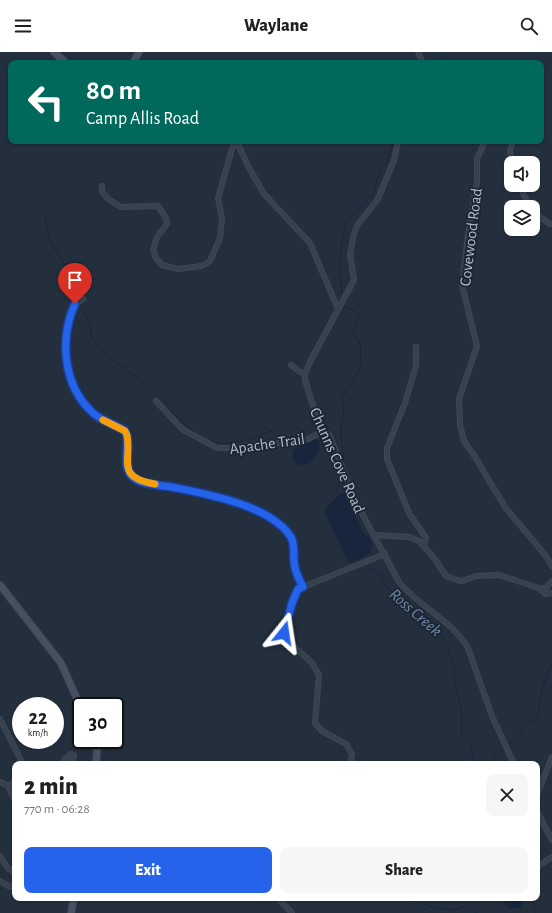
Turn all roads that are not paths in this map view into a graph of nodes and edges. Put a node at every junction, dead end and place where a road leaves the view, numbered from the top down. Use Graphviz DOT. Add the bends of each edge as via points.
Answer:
graph roads {
  1 [pos="54,52"];
  2 [pos="63,60"];
  3 [pos="397,144"];
  4 [pos="484,144"];
  5 [pos="512,144"];
  6 [pos="510,156"];
  7 [pos="102,186"];
  8 [pos="540,217"];
  9 [pos="550,224"];
  10 [pos="84,299"];
  11 [pos="338,309"];
  12 [pos="416,346"];
  13 [pos="291,365"];
  14 [pos="305,373"];
  15 [pos="156,401"];
  16 [pos="322,432"];
  17 [pos="374,535"];
  18 [pos="424,545"];
  19 [pos="385,554"];
  20 [pos="552,566"];
  21 [pos="552,581"];
  22 [pos="0,585"];
  23 [pos="303,587"];
  24 [pos="539,588"];
  25 [pos="552,593"];
  26 [pos="76,697"];
  27 [pos="0,719"];
  28 [pos="97,749"];
  29 [pos="552,757"];
  30 [pos="21,761"];
  31 [pos="64,761"];
  32 [pos="73,761"];
  33 [pos="96,761"];
  34 [pos="351,761"];
  35 [pos="513,761"];
  36 [pos="0,782"];
  37 [pos="12,783"];
  38 [pos="8,786"];
  39 [pos="540,787"];
  40 [pos="12,795"];
  41 [pos="540,817"];
  42 [pos="552,840"];
  43 [pos="0,856"];
  44 [pos="552,857"];
  45 [pos="540,865"];
  46 [pos="12,871"];
  47 [pos="0,881"];
  48 [pos="12,887"];
  49 [pos="73,901"];
  50 [pos="281,901"];
  51 [pos="71,913"];
  52 [pos="292,913"];
  1 -- 2 [label="main road"];
  3 -- 11 [label="street" via="394,160 378,199 358,224 354,234 350,254 354,280"];
  4 -- 20 [label="street, Covewood Road" via="477,159 477,182 462,284 477,346 460,398 460,425 464,441 505,507"];
  5 -- 6 [label="street"];
  7 -- 11 [label="street" via="107,198 121,207 161,208 167,224 157,237 153,250 162,265 178,269 205,265 212,258 220,238 222,219 218,198 232,149 238,144 264,194 310,243"];
  8 -- 9 [label="street"];
  10 -- 23 [label="street" via="73,307 66,338 71,380 82,401 92,412 125,431 128,438 127,466 131,475 146,483 234,502 269,517 291,538 294,567"];
  11 -- 14 [label="street"];
  12 -- 18 [label="street" via="416,366 387,448 387,459 409,513 426,538"];
  13 -- 14 [label="street"];
  14 -- 16 [label="street, Chunns Cove Road" via="317,422"];
  15 -- 16 [label="street, Apache Trail" via="182,430 217,448 287,443"];
  16 -- 17 [label="street, Chunns Cove Road" via="329,434 350,490"];
  17 -- 18 [label="street" via="409,537"];
  17 -- 19 [label="street, Chunns Cove Road"];
  18 -- 24 [label="street" via="446,576 462,581 476,576 499,575"];
  19 -- 23 [label="street"];
  19 -- 35 [label="street, Chunns Cove Road" via="404,588 449,625 464,642 471,654 492,716"];
  21 -- 24 [label="street" via="546,588"];
  22 -- 26 [label="main road" via="61,663"];
  23 -- 34 [label="street" via="298,589 292,603 284,633 290,643 312,663 319,675 315,723 322,731 346,744 352,754"];
  24 -- 25 [label="street" via="545,594"];
  27 -- 30 [label="street"];
  28 -- 33 [label="main road"];
  29 -- 39 [label="street"];
  31 -- 32 [label="street" via="71,754 74,755"];
  36 -- 38 [label="street"];
  37 -- 38 [label="street"];
  38 -- 40 [label="street"];
  41 -- 42 [label="street"];
  43 -- 46 [label="street"];
  44 -- 45 [label="street"];
  47 -- 48 [label="street"];
  49 -- 51 [label="main road"];
  50 -- 52 [label="street"];
}
